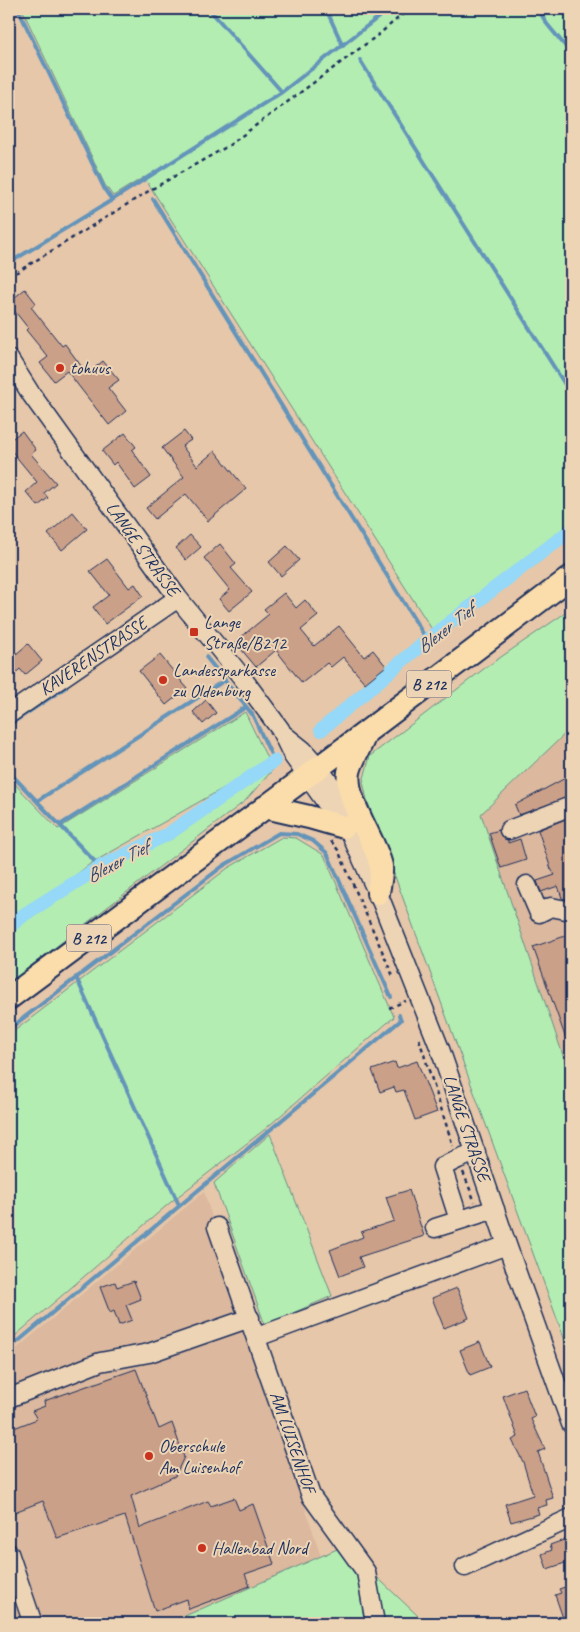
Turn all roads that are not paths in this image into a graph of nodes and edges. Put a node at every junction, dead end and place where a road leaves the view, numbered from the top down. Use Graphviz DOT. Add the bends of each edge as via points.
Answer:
graph roads {
  1 [pos="9,359"];
  2 [pos="571,577"];
  3 [pos="178,598"];
  4 [pos="9,714"];
  5 [pos="366,733"];
  6 [pos="312,771"];
  7 [pos="571,806"];
  8 [pos="265,807"];
  9 [pos="510,830"];
  10 [pos="341,833"];
  11 [pos="527,885"];
  12 [pos="378,893"];
  13 [pos="571,911"];
  14 [pos="9,998"];
  15 [pos="476,1152"];
  16 [pos="487,1211"];
  17 [pos="459,1220"];
  18 [pos="217,1227"];
  19 [pos="435,1228"];
  20 [pos="507,1245"];
  21 [pos="250,1318"];
  22 [pos="256,1337"];
  23 [pos="9,1398"];
  24 [pos="571,1424"];
  25 [pos="571,1518"];
  26 [pos="9,1553"];
  27 [pos="465,1567"];
  28 [pos="31,1618"];
  29 [pos="375,1623"];
  1 -- 3 [label="street, LANGE STRASSE"];
  2 -- 5 [label="main road, B 212"];
  3 -- 4 [label="street, KAVERENSTRASSE"];
  3 -- 6 [label="street, LANGE STRASSE" via="241,676 283,734 293,756"];
  5 -- 6 [label="main road, B 212"];
  5 -- 12 [label="main road, B 212" via="354,758 349,779 355,804 381,867"];
  6 -- 8 [label="main road, B 212"];
  6 -- 10 [label="street, LANGE STRASSE"];
  7 -- 9 [label="street"];
  8 -- 10 [label="main road" via="309,816"];
  8 -- 14 [label="main road, B 212"];
  10 -- 12 [label="street, LANGE STRASSE"];
  11 -- 13 [label="street" via="539,913 551,907"];
  12 -- 15 [label="street, LANGE STRASSE" via="440,1049"];
  15 -- 16 [label="street, LANGE STRASSE"];
  15 -- 17 [label="street" via="442,1167"];
  16 -- 17 [label="street"];
  16 -- 20 [label="street, LANGE STRASSE"];
  17 -- 19 [label="street"];
  18 -- 21 [label="street, AM LUISENHOF"];
  20 -- 22 [label="street"];
  20 -- 24 [label="street, LANGE STRASSE"];
  21 -- 22 [label="street, AM LUISENHOF"];
  21 -- 23 [label="street" via="149,1353 100,1362"];
  22 -- 29 [label="street, AM LUISENHOF" via="311,1496 366,1572"];
  25 -- 27 [label="street"];
  26 -- 28 [label="street"];
}
